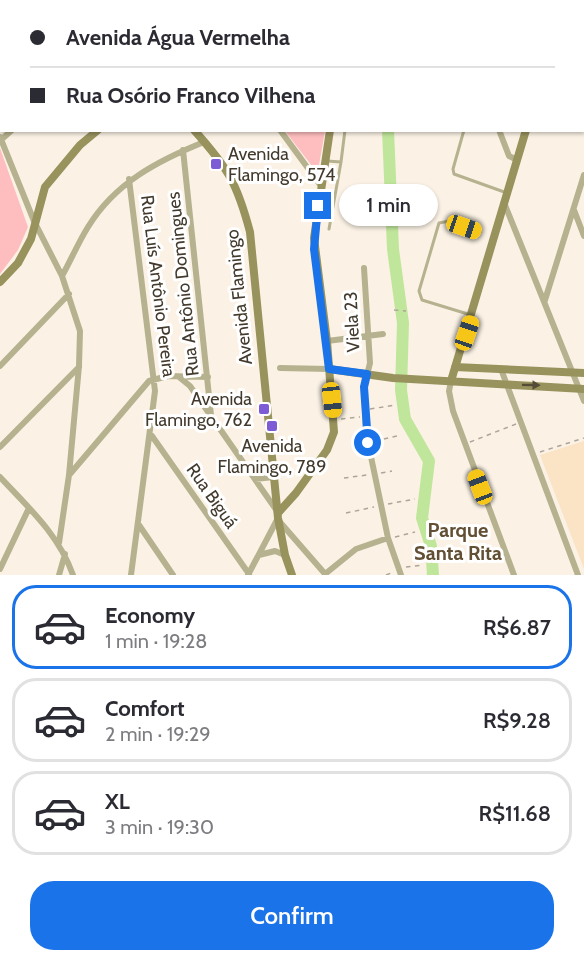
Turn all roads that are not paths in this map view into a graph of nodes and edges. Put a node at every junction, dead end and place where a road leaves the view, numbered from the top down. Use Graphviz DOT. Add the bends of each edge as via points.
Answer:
graph roads {
  1 [pos="96,132"];
  2 [pos="196,132"];
  3 [pos="281,132"];
  4 [pos="330,132"];
  5 [pos="345,132"];
  6 [pos="463,132"];
  7 [pos="500,132"];
  8 [pos="525,132"];
  9 [pos="1,139"];
  10 [pos="204,142"];
  11 [pos="183,150"];
  12 [pos="517,160"];
  13 [pos="325,161"];
  14 [pos="341,162"];
  15 [pos="584,175"];
  16 [pos="129,179"];
  17 [pos="321,186"];
  18 [pos="508,194"];
  19 [pos="505,205"];
  20 [pos="574,210"];
  21 [pos="34,221"];
  22 [pos="329,229"];
  23 [pos="480,232"];
  24 [pos="584,236"];
  25 [pos="364,268"];
  26 [pos="62,276"];
  27 [pos="0,282"];
  28 [pos="69,294"];
  29 [pos="544,300"];
  30 [pos="473,315"];
  31 [pos="383,334"];
  32 [pos="369,335"];
  33 [pos="327,340"];
  34 [pos="0,366"];
  35 [pos="79,366"];
  36 [pos="455,367"];
  37 [pos="280,368"];
  38 [pos="329,369"];
  39 [pos="501,369"];
  40 [pos="573,372"];
  41 [pos="584,373"];
  42 [pos="367,374"];
  43 [pos="175,376"];
  44 [pos="208,377"];
  45 [pos="154,378"];
  46 [pos="451,381"];
  47 [pos="507,385"];
  48 [pos="582,388"];
  49 [pos="584,401"];
  50 [pos="211,415"];
  51 [pos="151,436"];
  52 [pos="0,447"];
  53 [pos="69,475"];
  54 [pos="0,477"];
  55 [pos="274,477"];
  56 [pos="255,479"];
  57 [pos="29,508"];
  58 [pos="278,517"];
  59 [pos="138,525"];
  60 [pos="388,538"];
  61 [pos="59,543"];
  62 [pos="66,554"];
  63 [pos="259,555"];
  64 [pos="285,555"];
  65 [pos="0,569"];
  66 [pos="59,575"];
  67 [pos="73,575"];
  68 [pos="131,575"];
  69 [pos="173,575"];
  70 [pos="249,575"];
  71 [pos="292,575"];
  72 [pos="326,575"];
  73 [pos="401,575"];
  74 [pos="514,575"];
  75 [pos="578,575"];
  1 -- 21 [label="street" via="53,176 40,198"];
  2 -- 10 [label="street, Avenida Flamingo"];
  3 -- 17 [label="street"];
  4 -- 13 [label="street"];
  5 -- 14 [label="lane"];
  6 -- 18 [label="lane" via="454,174"];
  7 -- 12 [label="street" via="509,156"];
  8 -- 12 [label="street"];
  9 -- 21 [label="street"];
  10 -- 11 [label="street"];
  10 -- 55 [label="street, Avenida Flamingo" via="230,173 250,232"];
  11 -- 16 [label="street"];
  11 -- 44 [label="street, Rua Antônio Domingues"];
  12 -- 18 [label="street"];
  13 -- 14 [label="lane"];
  13 -- 17 [label="street"];
  14 -- 22 [label="lane"];
  15 -- 20 [label="street"];
  16 -- 26 [label="street" via="102,207"];
  16 -- 45 [label="street, Rua Luís Antônio Pereira"];
  17 -- 33 [label="street" via="314,249"];
  18 -- 19 [label="street"];
  19 -- 29 [label="street"];
  19 -- 30 [label="street"];
  20 -- 24 [label="street"];
  20 -- 29 [label="street"];
  21 -- 26 [label="street"];
  21 -- 27 [label="street" via="31,239 21,258"];
  23 -- 30 [label="lane" via="449,221 439,223 419,291 422,300"];
  25 -- 32 [label="street, Viela 23"];
  26 -- 28 [label="street"];
  28 -- 34 [label="street"];
  28 -- 35 [label="street" via="80,331"];
  29 -- 40 [label="street"];
  30 -- 36 [label="street"];
  31 -- 32 [label="street"];
  32 -- 33 [label="street"];
  32 -- 42 [label="street, Viela 23"];
  33 -- 38 [label="street"];
  35 -- 52 [label="street"];
  35 -- 53 [label="street"];
  36 -- 39 [label="street"];
  36 -- 46 [label="street"];
  37 -- 38 [label="street"];
  38 -- 42 [label="street"];
  38 -- 58 [label="street" via="334,432 327,450"];
  39 -- 40 [label="street"];
  39 -- 47 [label="street"];
  40 -- 41 [label="street"];
  40 -- 48 [label="street"];
  42 -- 46 [label="street"];
  42 -- 60 [label="street, Viela 23" via="364,387 368,443"];
  43 -- 44 [label="street"];
  43 -- 45 [label="street"];
  43 -- 50 [label="street" via="190,386"];
  44 -- 50 [label="street, Rua Antônio Domingues"];
  45 -- 51 [label="street, Rua Luís Antônio Pereira"];
  45 -- 53 [label="street"];
  46 -- 47 [label="street"];
  46 -- 74 [label="street" via="450,399 464,444"];
  47 -- 48 [label="street, one-way"];
  47 -- 75 [label="street"];
  48 -- 49 [label="street"];
  50 -- 56 [label="street"];
  51 -- 59 [label="street, Rua Luís Antônio Pereira"];
  51 -- 70 [label="street, Rua Biguá"];
  53 -- 61 [label="street"];
  54 -- 57 [label="street"];
  55 -- 56 [label="street"];
  55 -- 58 [label="street, Avenida Flamingo"];
  56 -- 58 [label="street"];
  57 -- 61 [label="street"];
  57 -- 65 [label="street"];
  58 -- 63 [label="street"];
  58 -- 64 [label="street, Avenida Flamingo"];
  58 -- 72 [label="street"];
  59 -- 68 [label="street, Rua Luís Antônio Pereira"];
  59 -- 69 [label="street"];
  60 -- 72 [label="street" via="356,549"];
  60 -- 73 [label="street, Viela 23"];
  61 -- 62 [label="street"];
  62 -- 66 [label="street"];
  62 -- 67 [label="street"];
  63 -- 64 [label="street" via="275,551"];
  63 -- 70 [label="street"];
  64 -- 71 [label="street, Avenida Flamingo"];
}
